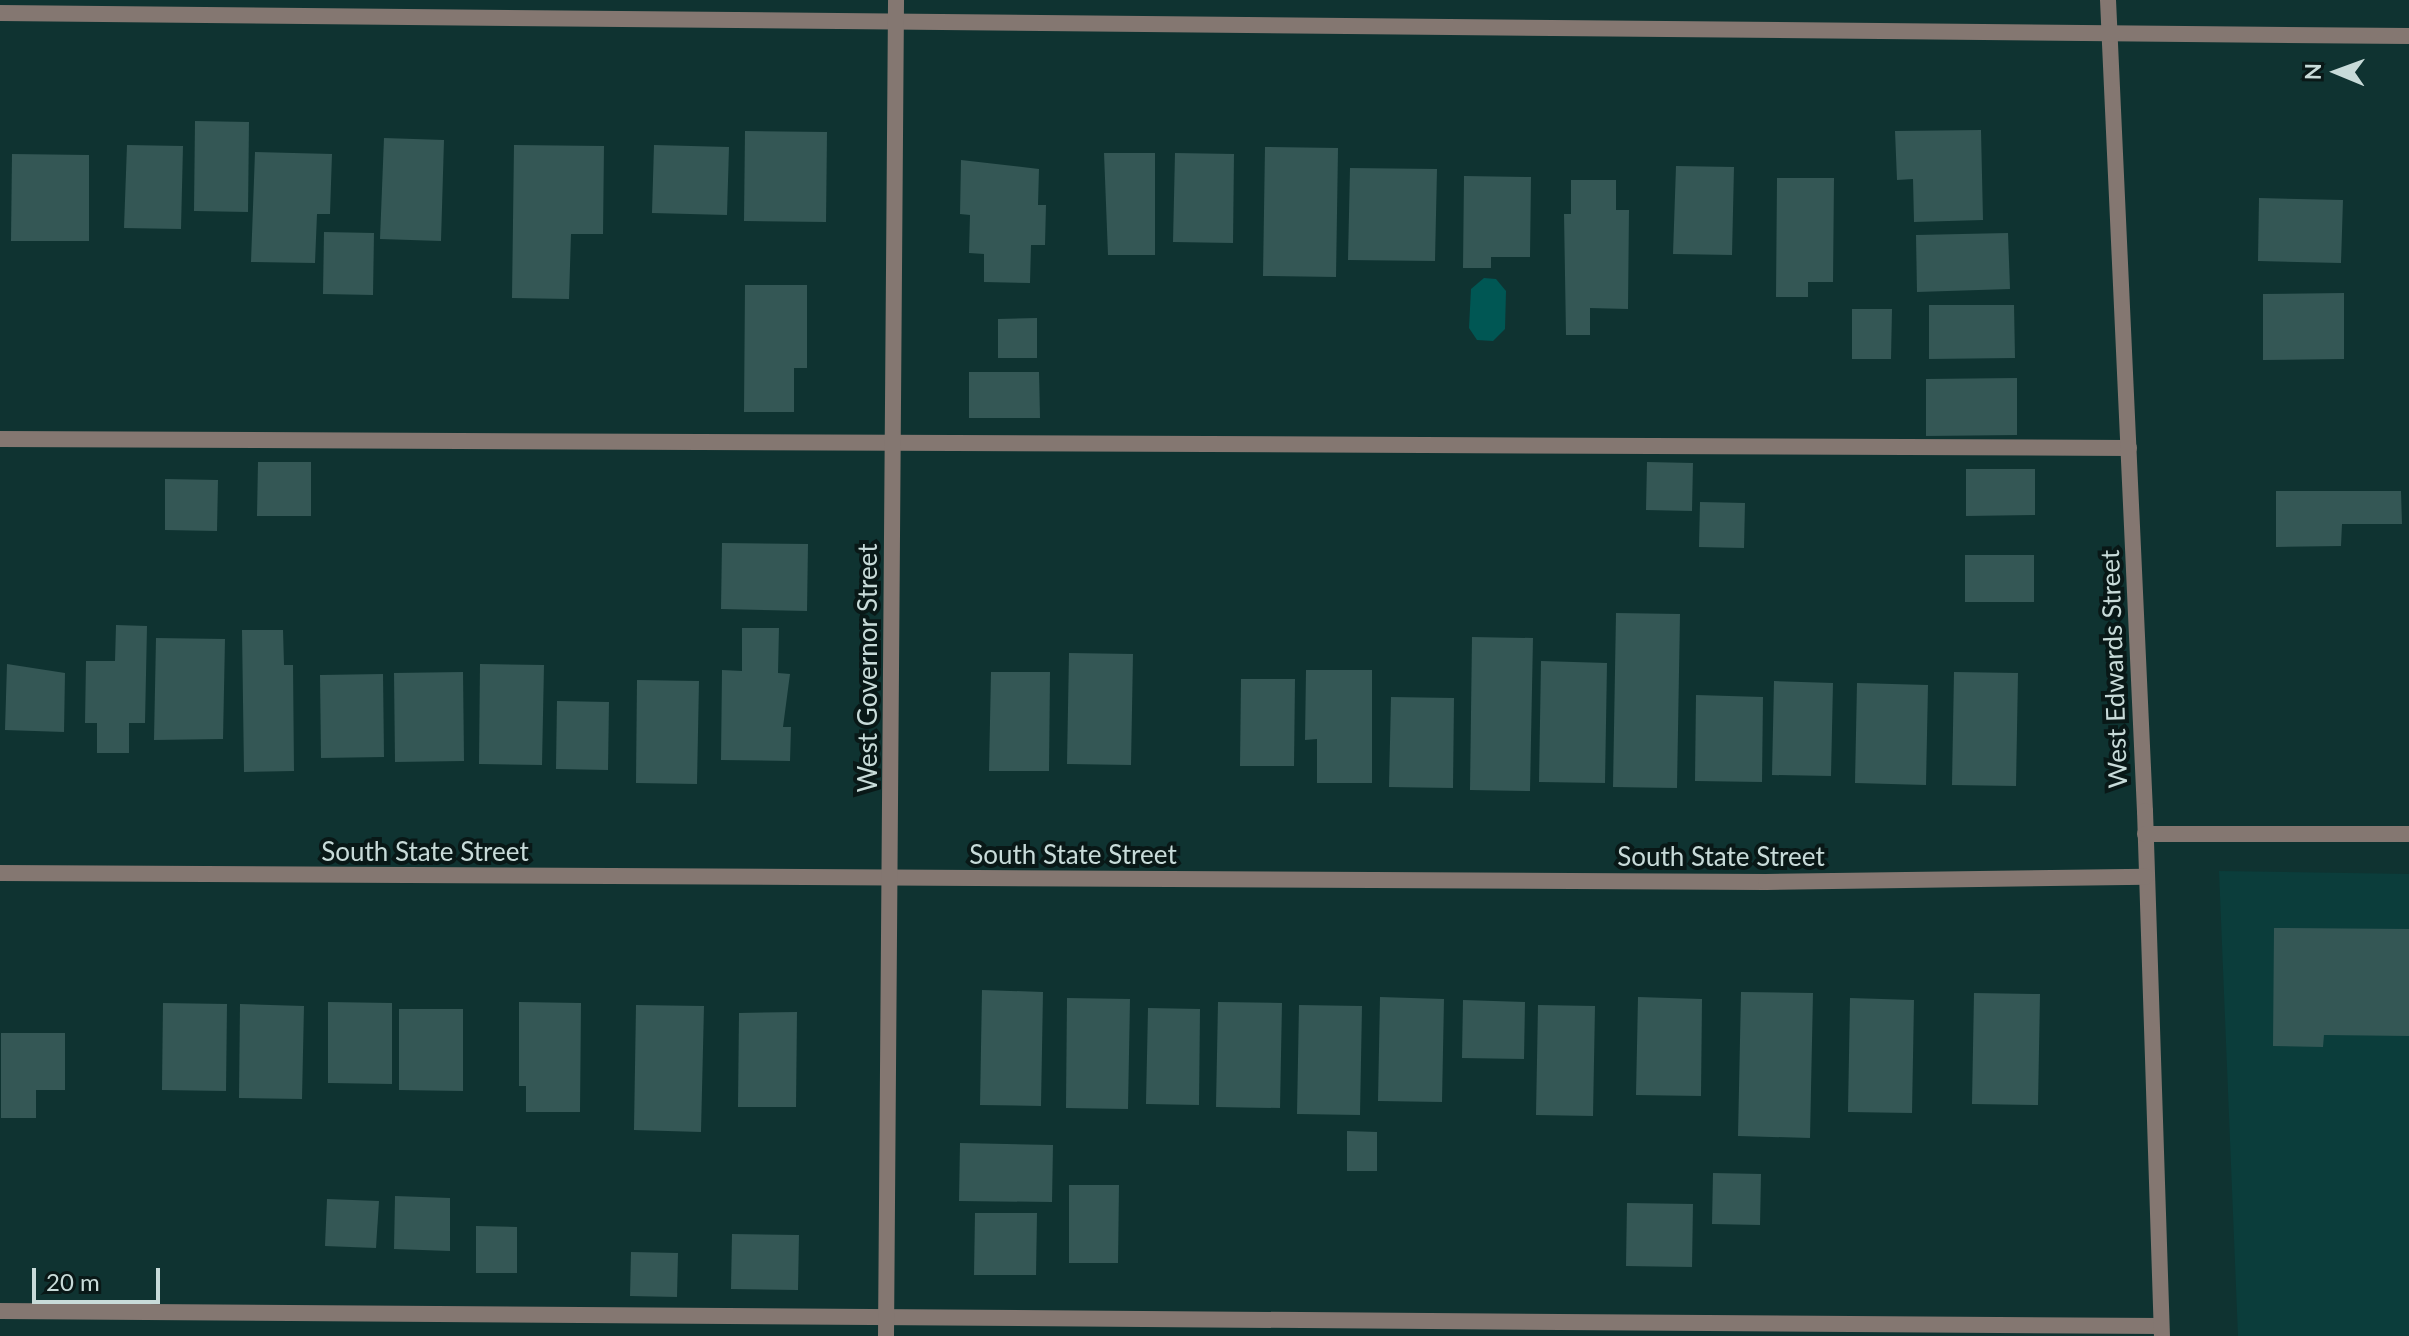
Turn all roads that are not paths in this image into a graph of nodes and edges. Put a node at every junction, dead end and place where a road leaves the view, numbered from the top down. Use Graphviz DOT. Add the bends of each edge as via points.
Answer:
graph roads {
  1 [pos="896,0"];
  2 [pos="2108,0"];
  3 [pos="0,13"];
  4 [pos="896,22"];
  5 [pos="2109,32"];
  6 [pos="2409,36"];
  7 [pos="0,439"];
  8 [pos="894,444"];
  9 [pos="2129,448"];
  10 [pos="2145,834"];
  11 [pos="2409,834"];
  12 [pos="0,873"];
  13 [pos="2146,877"];
  14 [pos="889,878"];
  15 [pos="0,1311"];
  16 [pos="886,1314"];
  17 [pos="2162,1331"];
  18 [pos="886,1336"];
  1 -- 4 [label="street, West Governor Street"];
  2 -- 5 [label="street, West Edwards Street"];
  3 -- 4 [label="street"];
  4 -- 5 [label="street"];
  4 -- 8 [label="street, West Governor Street"];
  5 -- 6 [label="street"];
  5 -- 9 [label="street, West Edwards Street"];
  7 -- 8 [label="street"];
  8 -- 9 [label="street"];
  8 -- 14 [label="street, West Governor Street"];
  9 -- 10 [label="street, West Edwards Street"];
  10 -- 11 [label="street"];
  10 -- 13 [label="street, West Edwards Street"];
  12 -- 14 [label="street, South State Street"];
  13 -- 14 [label="street, South State Street" via="1766,882"];
  13 -- 17 [label="street, West Edwards Street"];
  14 -- 16 [label="street, West Governor Street"];
  15 -- 16 [label="street"];
  16 -- 17 [label="street"];
  16 -- 18 [label="street, West Governor Street"];
}
